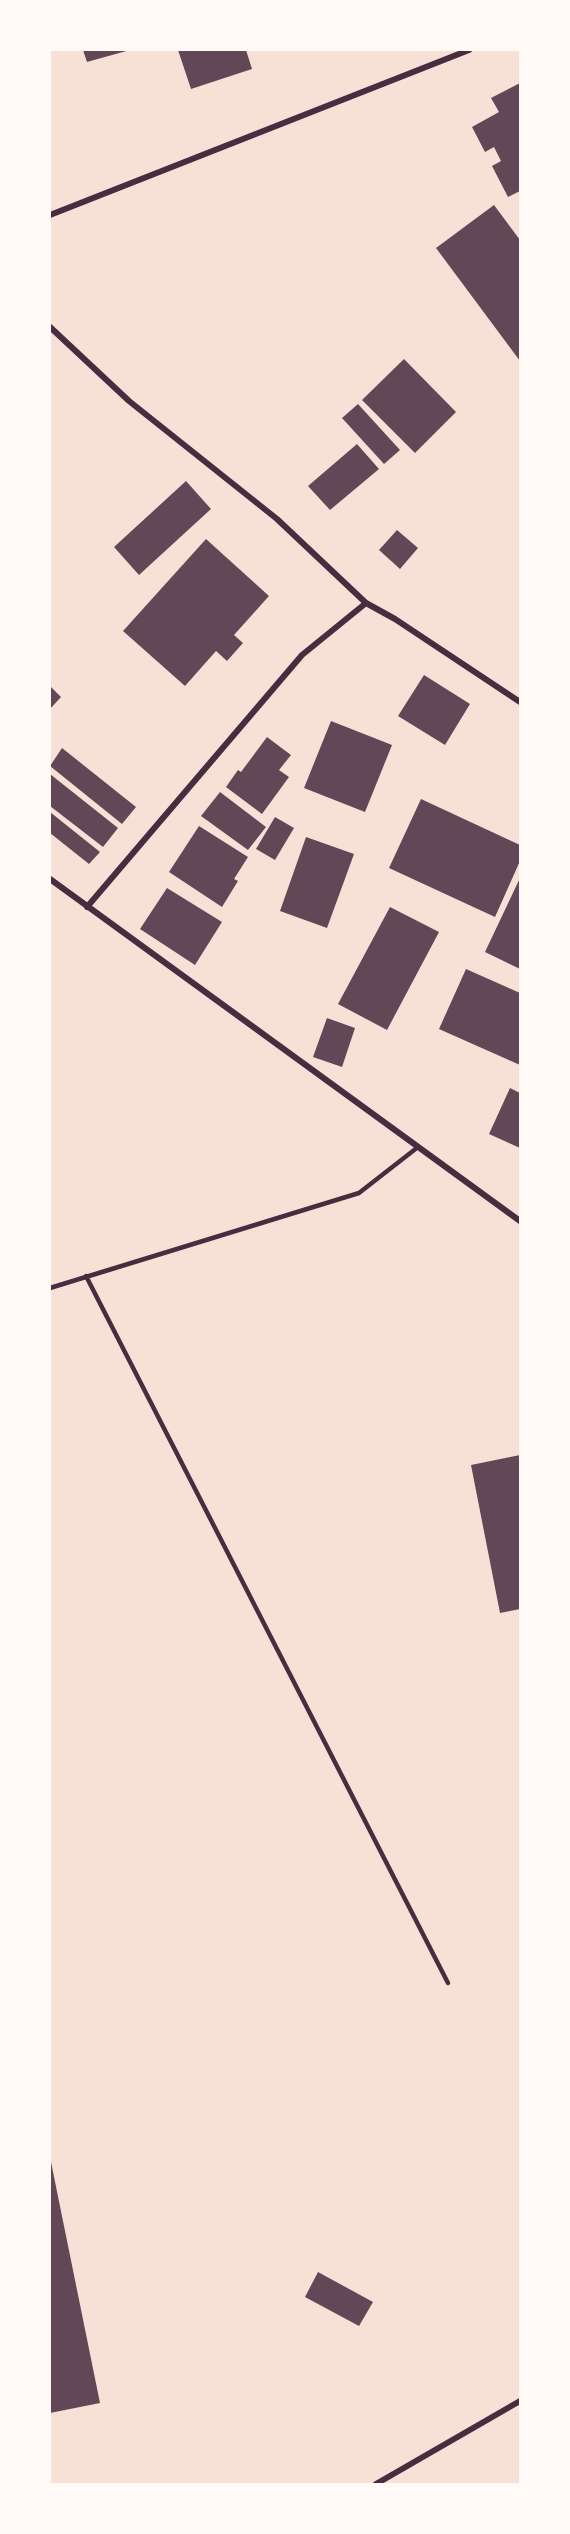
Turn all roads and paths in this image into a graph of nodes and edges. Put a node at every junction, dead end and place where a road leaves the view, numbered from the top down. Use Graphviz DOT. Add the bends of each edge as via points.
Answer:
graph roads {
  1 [pos="469,50"];
  2 [pos="50,215"];
  3 [pos="50,327"];
  4 [pos="366,603"];
  5 [pos="520,702"];
  6 [pos="50,879"];
  7 [pos="87,907"];
  8 [pos="418,1147"];
  9 [pos="520,1221"];
  10 [pos="86,1276"];
  11 [pos="50,1288"];
  12 [pos="448,1983"];
  13 [pos="520,2401"];
  14 [pos="376,2484"];
  1 -- 2 [label="street"];
  3 -- 4 [label="street" via="129,400 277,519"];
  4 -- 5 [label="street"];
  4 -- 7 [label="street" via="302,656"];
  6 -- 7 [label="street"];
  7 -- 8 [label="street"];
  8 -- 9 [label="street"];
  8 -- 10 [label="lane" via="359,1193"];
  10 -- 11 [label="lane"];
  10 -- 12 [label="lane"];
  13 -- 14 [label="street"];
}
